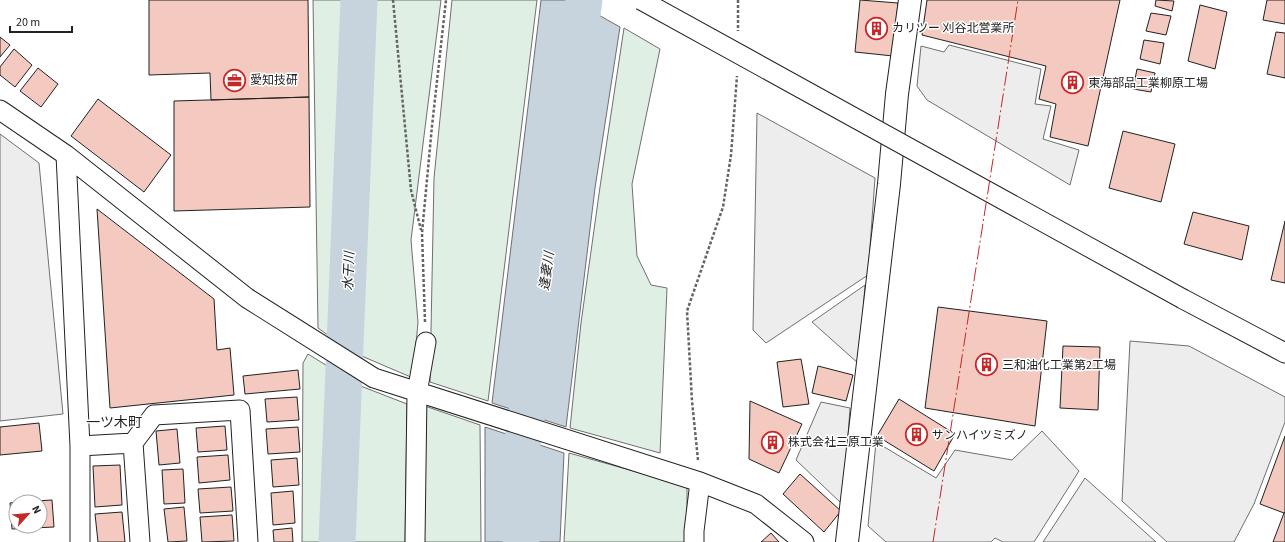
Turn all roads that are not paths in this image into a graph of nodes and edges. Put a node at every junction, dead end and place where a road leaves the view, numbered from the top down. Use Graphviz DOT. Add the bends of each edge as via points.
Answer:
graph roads {
  1 [pos="640,0"];
  2 [pos="910,0"];
  3 [pos="0,110"];
  4 [pos="66,155"];
  5 [pos="426,342"];
  6 [pos="1285,353"];
  7 [pos="417,393"];
  8 [pos="133,443"];
  9 [pos="80,446"];
  10 [pos="700,482"];
  11 [pos="80,542"];
  12 [pos="140,542"];
  13 [pos="248,542"];
  14 [pos="415,542"];
  15 [pos="694,542"];
  16 [pos="804,542"];
  17 [pos="848,542"];
  1 -- 6 [label="street, bridge"];
  2 -- 17 [label="street" via="897,94"];
  3 -- 4 [label="street"];
  4 -- 7 [label="street" via="247,298 374,378"];
  4 -- 9 [label="street"];
  5 -- 7 [label="street"];
  7 -- 10 [label="street"];
  7 -- 14 [label="street"];
  8 -- 9 [label="street"];
  8 -- 12 [label="street"];
  8 -- 13 [label="street" via="154,415 240,410"];
  9 -- 11 [label="street"];
  10 -- 15 [label="street"];
  10 -- 16 [label="street" via="756,504"];
}
